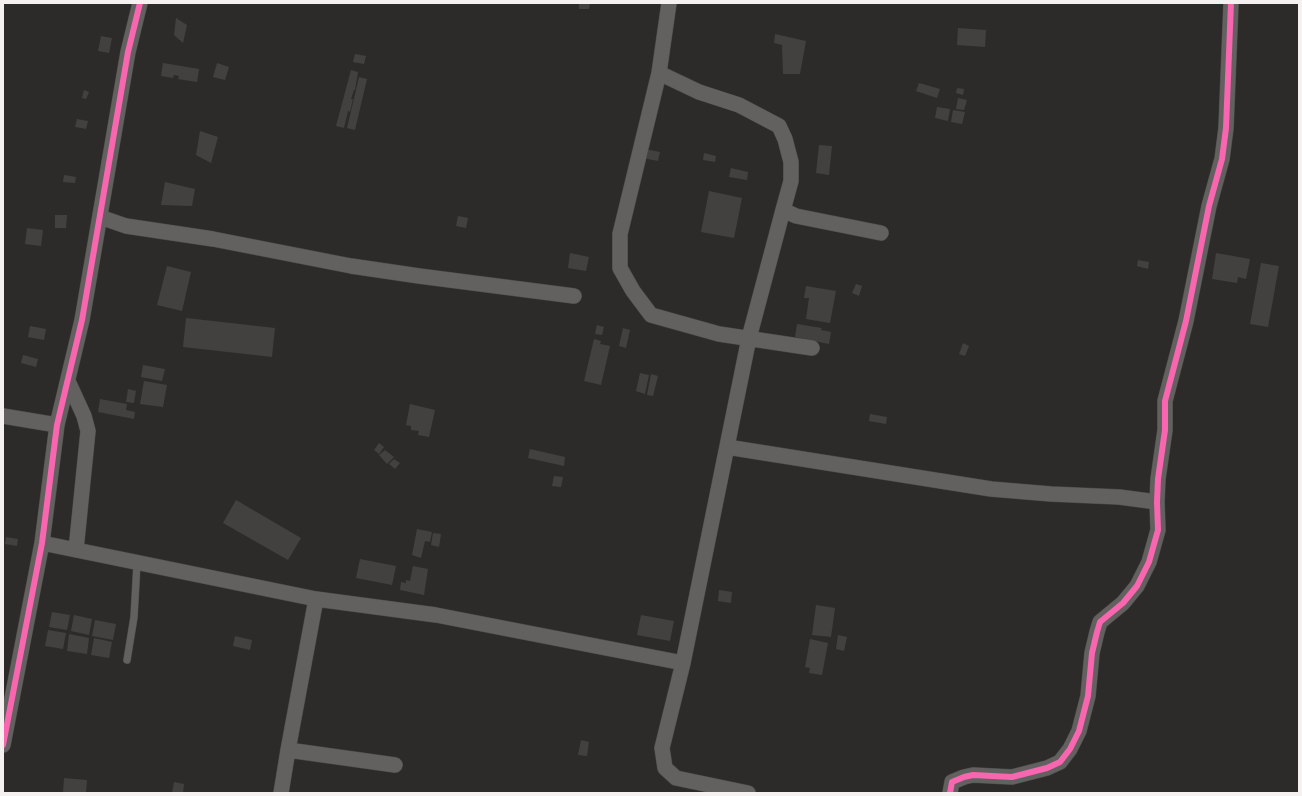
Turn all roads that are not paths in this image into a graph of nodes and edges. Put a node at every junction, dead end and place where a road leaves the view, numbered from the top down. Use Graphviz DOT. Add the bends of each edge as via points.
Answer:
graph roads {
  1 [pos="140,3"];
  2 [pos="669,3"];
  3 [pos="1231,3"];
  4 [pos="659,73"];
  5 [pos="783,210"];
  6 [pos="100,217"];
  7 [pos="881,233"];
  8 [pos="574,296"];
  9 [pos="749,338"];
  10 [pos="812,348"];
  11 [pos="68,381"];
  12 [pos="3,416"];
  13 [pos="57,425"];
  14 [pos="727,447"];
  15 [pos="1157,502"];
  16 [pos="42,543"];
  17 [pos="76,550"];
  18 [pos="137,563"];
  19 [pos="316,599"];
  20 [pos="126,660"];
  21 [pos="683,663"];
  22 [pos="3,745"];
  23 [pos="288,750"];
  24 [pos="395,765"];
  25 [pos="281,793"];
  26 [pos="748,793"];
  27 [pos="950,793"];
  1 -- 6 [label="street" via="128,52"];
  2 -- 4 [label="street"];
  3 -- 15 [label="street" via="1226,128 1222,159 1209,206 1186,321 1165,401"];
  4 -- 5 [label="street" via="700,92 739,105 779,126 791,162 791,181"];
  4 -- 9 [label="street" via="620,234 620,268 651,315 718,334"];
  5 -- 7 [label="street" via="796,216"];
  5 -- 9 [label="street"];
  6 -- 8 [label="street" via="126,226 213,239 351,266"];
  6 -- 11 [label="street" via="82,320"];
  9 -- 10 [label="street"];
  9 -- 14 [label="street"];
  11 -- 13 [label="street"];
  11 -- 17 [label="street" via="88,431"];
  12 -- 13 [label="street"];
  13 -- 16 [label="street"];
  14 -- 15 [label="street" via="992,489"];
  14 -- 21 [label="street"];
  15 -- 27 [label="street" via="1158,530 1149,562 1137,586 1123,603 1100,622 1092,653 1088,696 1079,730 1070,749 1060,762 1032,772 1012,777 973,774 964,776 952,782"];
  16 -- 17 [label="street"];
  16 -- 22 [label="street"];
  17 -- 18 [label="street"];
  18 -- 19 [label="street"];
  18 -- 20 [label="lane" via="134,617"];
  19 -- 21 [label="street" via="436,615"];
  19 -- 23 [label="street"];
  21 -- 26 [label="street" via="662,748 664,768 676,778"];
  23 -- 24 [label="street"];
  23 -- 25 [label="street"];
}
